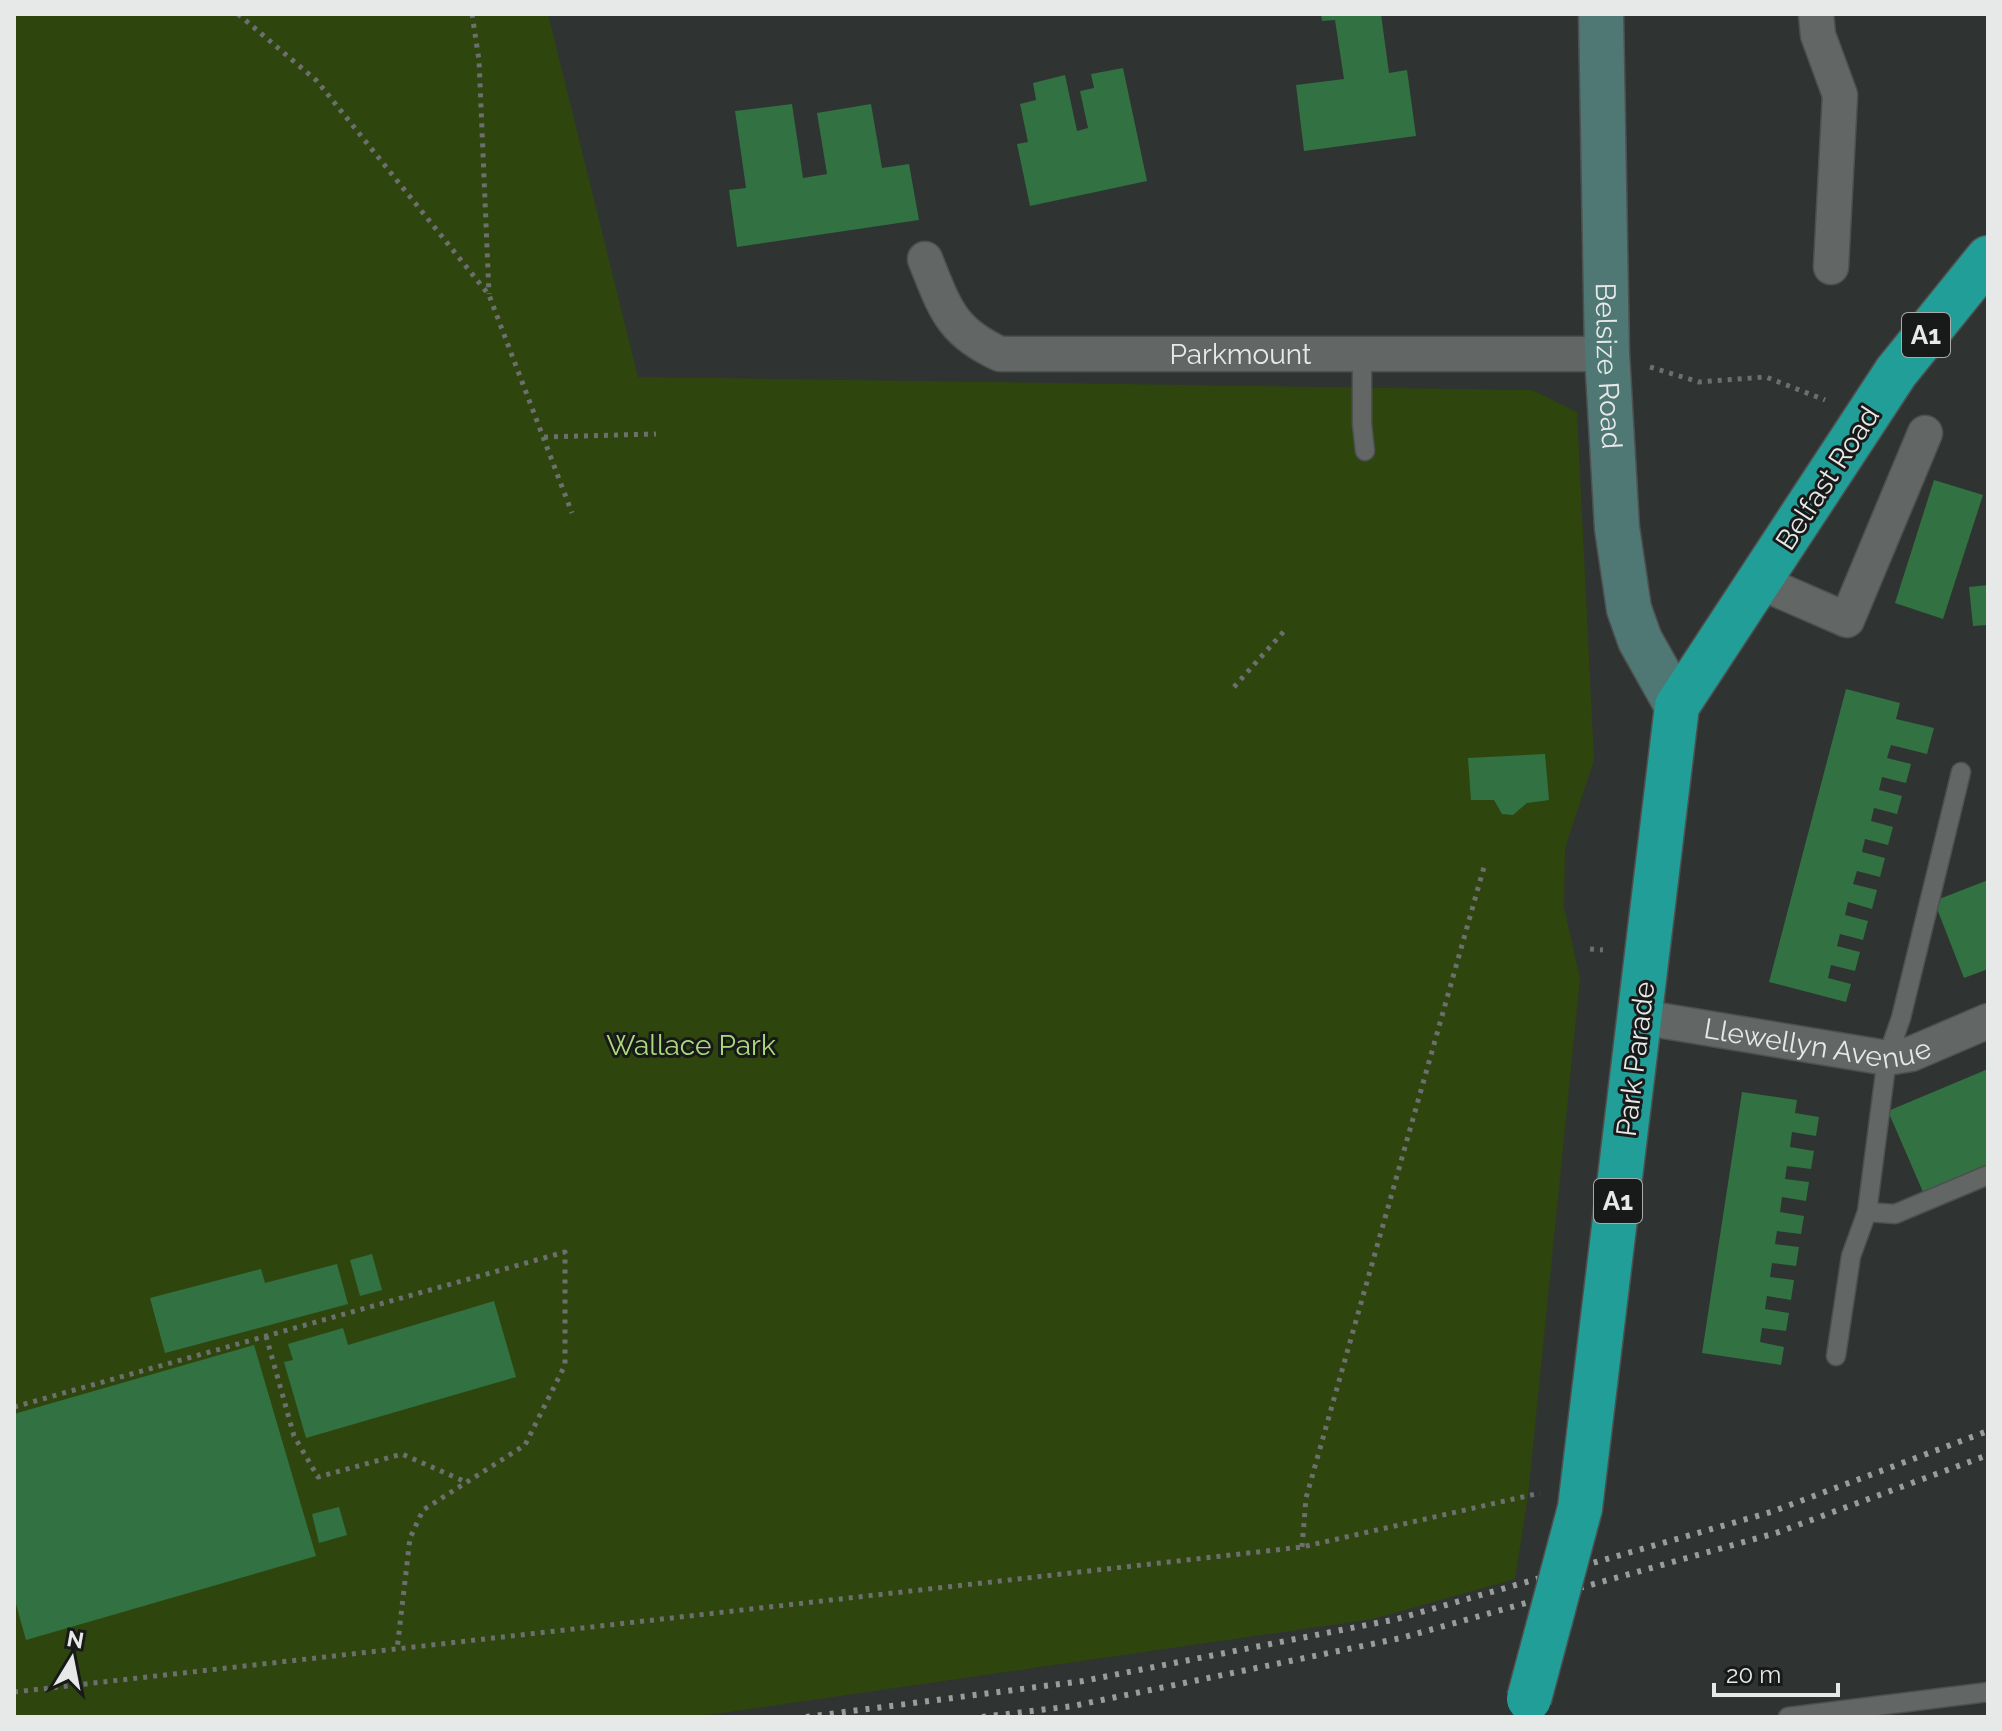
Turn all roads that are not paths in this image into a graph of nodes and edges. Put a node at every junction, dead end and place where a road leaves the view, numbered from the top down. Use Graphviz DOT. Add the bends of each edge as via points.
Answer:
graph roads {
  1 [pos="1601,14"];
  2 [pos="1816,14"];
  3 [pos="1988,258"];
  4 [pos="925,259"];
  5 [pos="1831,267"];
  6 [pos="1607,354"];
  7 [pos="1362,356"];
  8 [pos="1925,433"];
  9 [pos="1365,451"];
  10 [pos="1760,582"];
  11 [pos="1677,706"];
  12 [pos="1961,772"];
  13 [pos="1640,1017"];
  14 [pos="1988,1021"];
  15 [pos="1887,1058"];
  16 [pos="1988,1175"];
  17 [pos="1867,1212"];
  18 [pos="1836,1356"];
  19 [pos="1988,1692"];
  20 [pos="1525,1708"];
  21 [pos="1788,1717"];
  1 -- 6 [label="street, Belsize Road"];
  2 -- 5 [label="street" via="1818,35 1840,95"];
  3 -- 10 [label="highway, Belfast Road / A1" via="1896,372"];
  4 -- 7 [label="street, Parkmount" via="947,313 973,342 1000,354"];
  6 -- 7 [label="street, Parkmount"];
  6 -- 11 [label="street, Belsize Road" via="1617,528 1629,609"];
  7 -- 9 [label="lane"];
  8 -- 10 [label="street" via="1847,620"];
  10 -- 11 [label="highway, Belfast Road / A1"];
  11 -- 13 [label="highway, Park Parade / A1"];
  12 -- 15 [label="lane"];
  13 -- 15 [label="street, Llewellyn Avenue"];
  13 -- 20 [label="highway, Park Parade / A1, bridge" via="1582,1495"];
  14 -- 15 [label="street, Llewellyn Avenue" via="1911,1054"];
  15 -- 17 [label="lane"];
  16 -- 17 [label="lane" via="1895,1214"];
  17 -- 18 [label="lane" via="1851,1256"];
  19 -- 21 [label="lane"];
}
